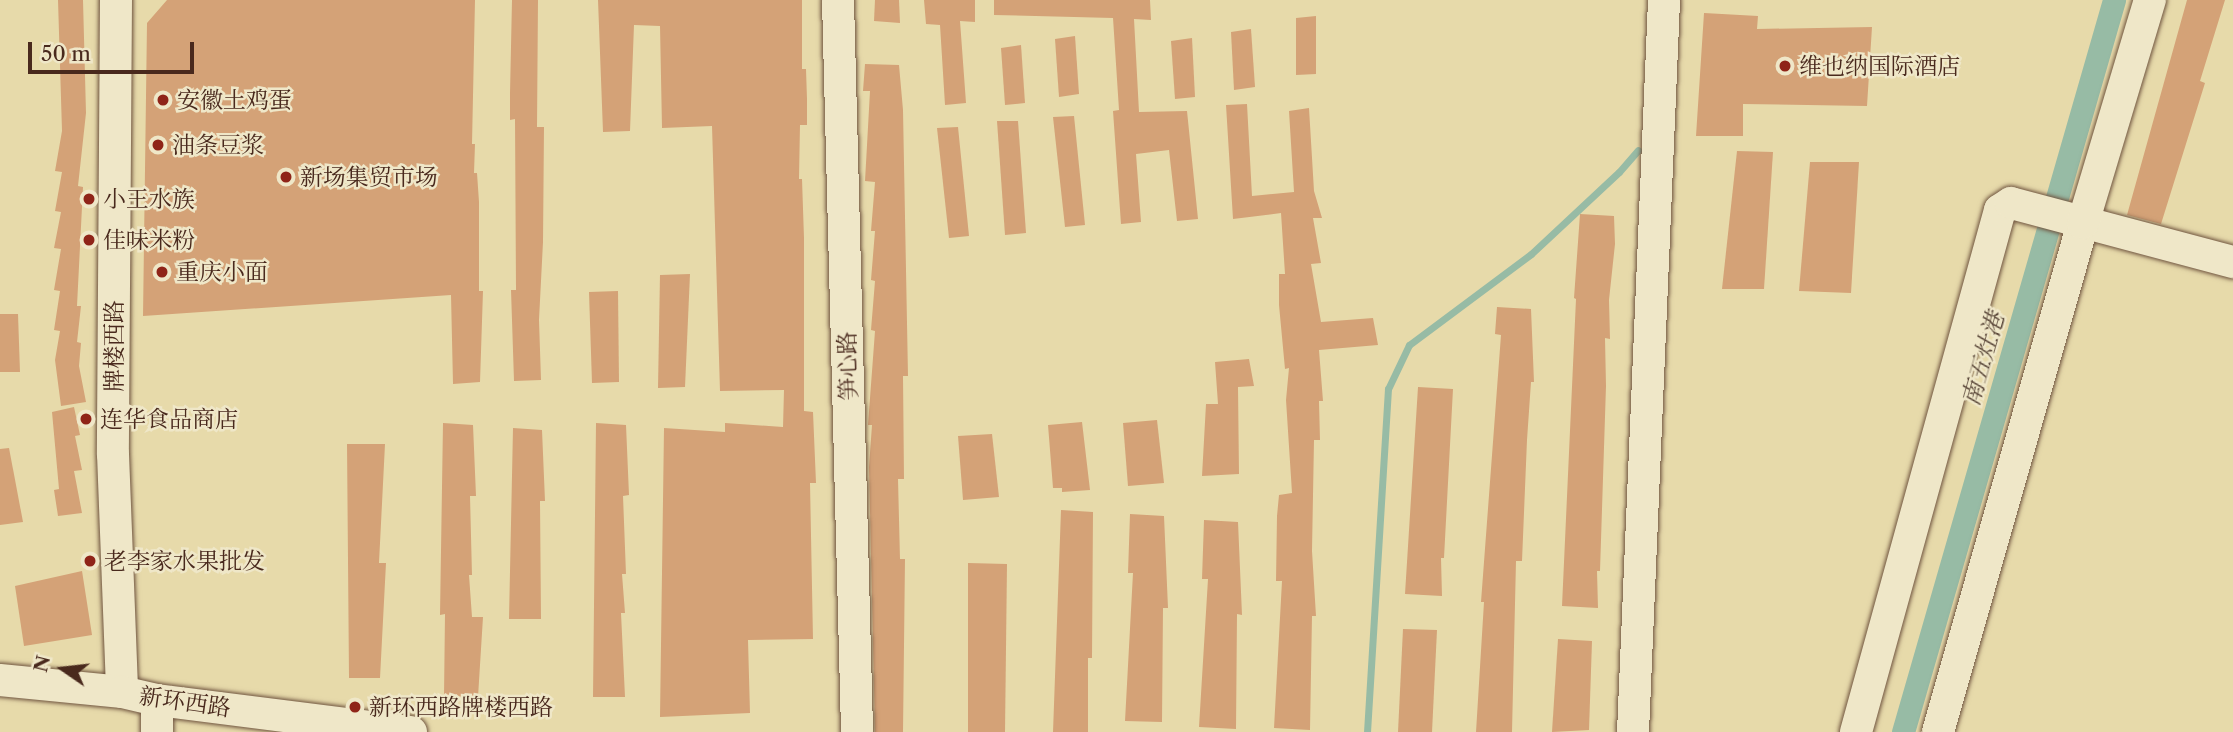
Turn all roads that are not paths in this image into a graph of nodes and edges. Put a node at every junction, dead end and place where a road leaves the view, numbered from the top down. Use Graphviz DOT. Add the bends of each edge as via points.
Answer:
graph roads {
  1 [pos="116,0"];
  2 [pos="838,0"];
  3 [pos="1664,0"];
  4 [pos="2150,0"];
  5 [pos="2083,223"];
  6 [pos="2233,262"];
  7 [pos="0,680"];
  8 [pos="122,692"];
  9 [pos="157,700"];
  10 [pos="157,732"];
  11 [pos="411,732"];
  12 [pos="857,732"];
  13 [pos="1633,732"];
  14 [pos="1856,732"];
  15 [pos="1938,732"];
  1 -- 8 [label="street, 牌楼西路" via="113,454"];
  2 -- 12 [label="street, 笋心路"];
  3 -- 13 [label="street"];
  4 -- 5 [label="street"];
  5 -- 6 [label="street"];
  5 -- 14 [label="street" via="2011,203 2000,210"];
  5 -- 15 [label="street"];
  7 -- 8 [label="street, 新环西路"];
  8 -- 9 [label="street, 新环西路"];
  9 -- 10 [label="street"];
  9 -- 11 [label="street, 新环西路"];
}
